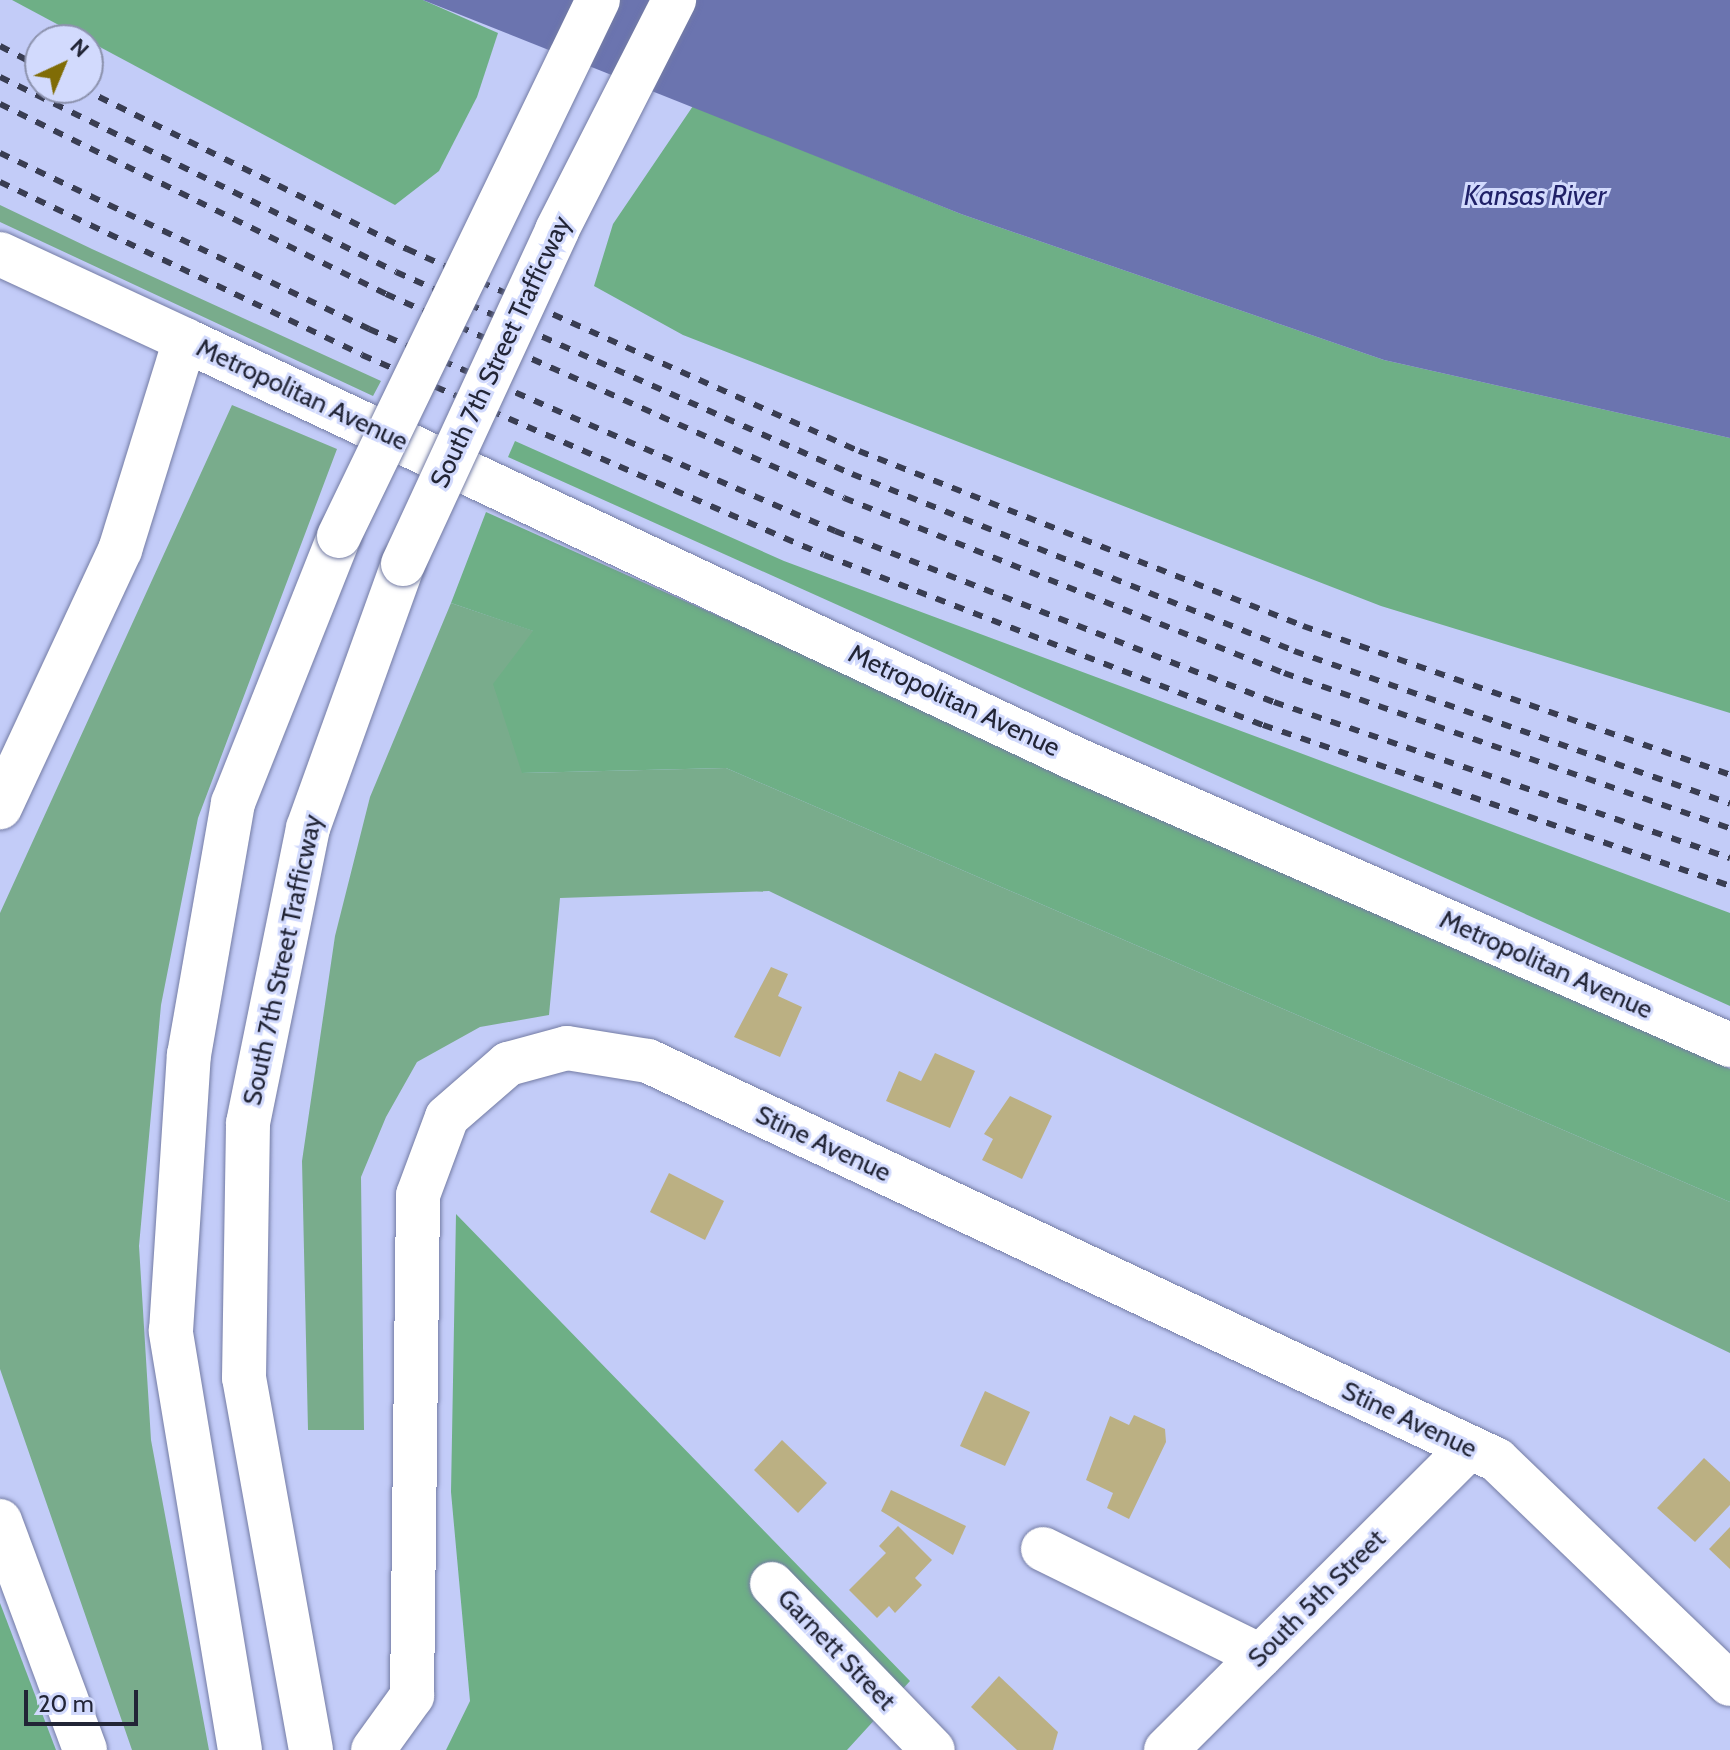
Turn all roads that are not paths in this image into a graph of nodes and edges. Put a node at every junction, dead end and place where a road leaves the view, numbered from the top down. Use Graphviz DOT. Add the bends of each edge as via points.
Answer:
graph roads {
  1 [pos="598,0"];
  2 [pos="674,0"];
  3 [pos="0,254"];
  4 [pos="185,340"];
  5 [pos="0,807"];
  6 [pos="1730,1045"];
  7 [pos="1468,1449"];
  8 [pos="0,1521"];
  9 [pos="1043,1549"];
  10 [pos="772,1584"];
  11 [pos="1260,1656"];
  12 [pos="1730,1684"];
  13 [pos="85,1750"];
  14 [pos="240,1750"];
  15 [pos="311,1750"];
  16 [pos="373,1750"];
  17 [pos="933,1750"];
  18 [pos="1166,1750"];
  1 -- 14 [label="street, bridge" via="339,536 233,803 189,1055 171,1331"];
  2 -- 15 [label="street, South 7th Street Trafficway, bridge" via="557,230 403,564 308,828 248,1123 244,1378"];
  3 -- 4 [label="street, Metropolitan Avenue"];
  4 -- 5 [label="street, Metropolitan Avenue" via="120,550"];
  4 -- 6 [label="street, Metropolitan Avenue" via="1078,760"];
  7 -- 11 [label="street, South 5th Street"];
  7 -- 12 [label="street, Stine Avenue" via="1497,1460"];
  7 -- 16 [label="street, Stine Avenue" via="648,1061 567,1048 535,1056 508,1064 447,1117 418,1195 412,1696"];
  8 -- 13 [label="street"];
  9 -- 11 [label="street"];
  10 -- 17 [label="street, Garnett Street"];
  11 -- 18 [label="street, South 5th Street"];
}
